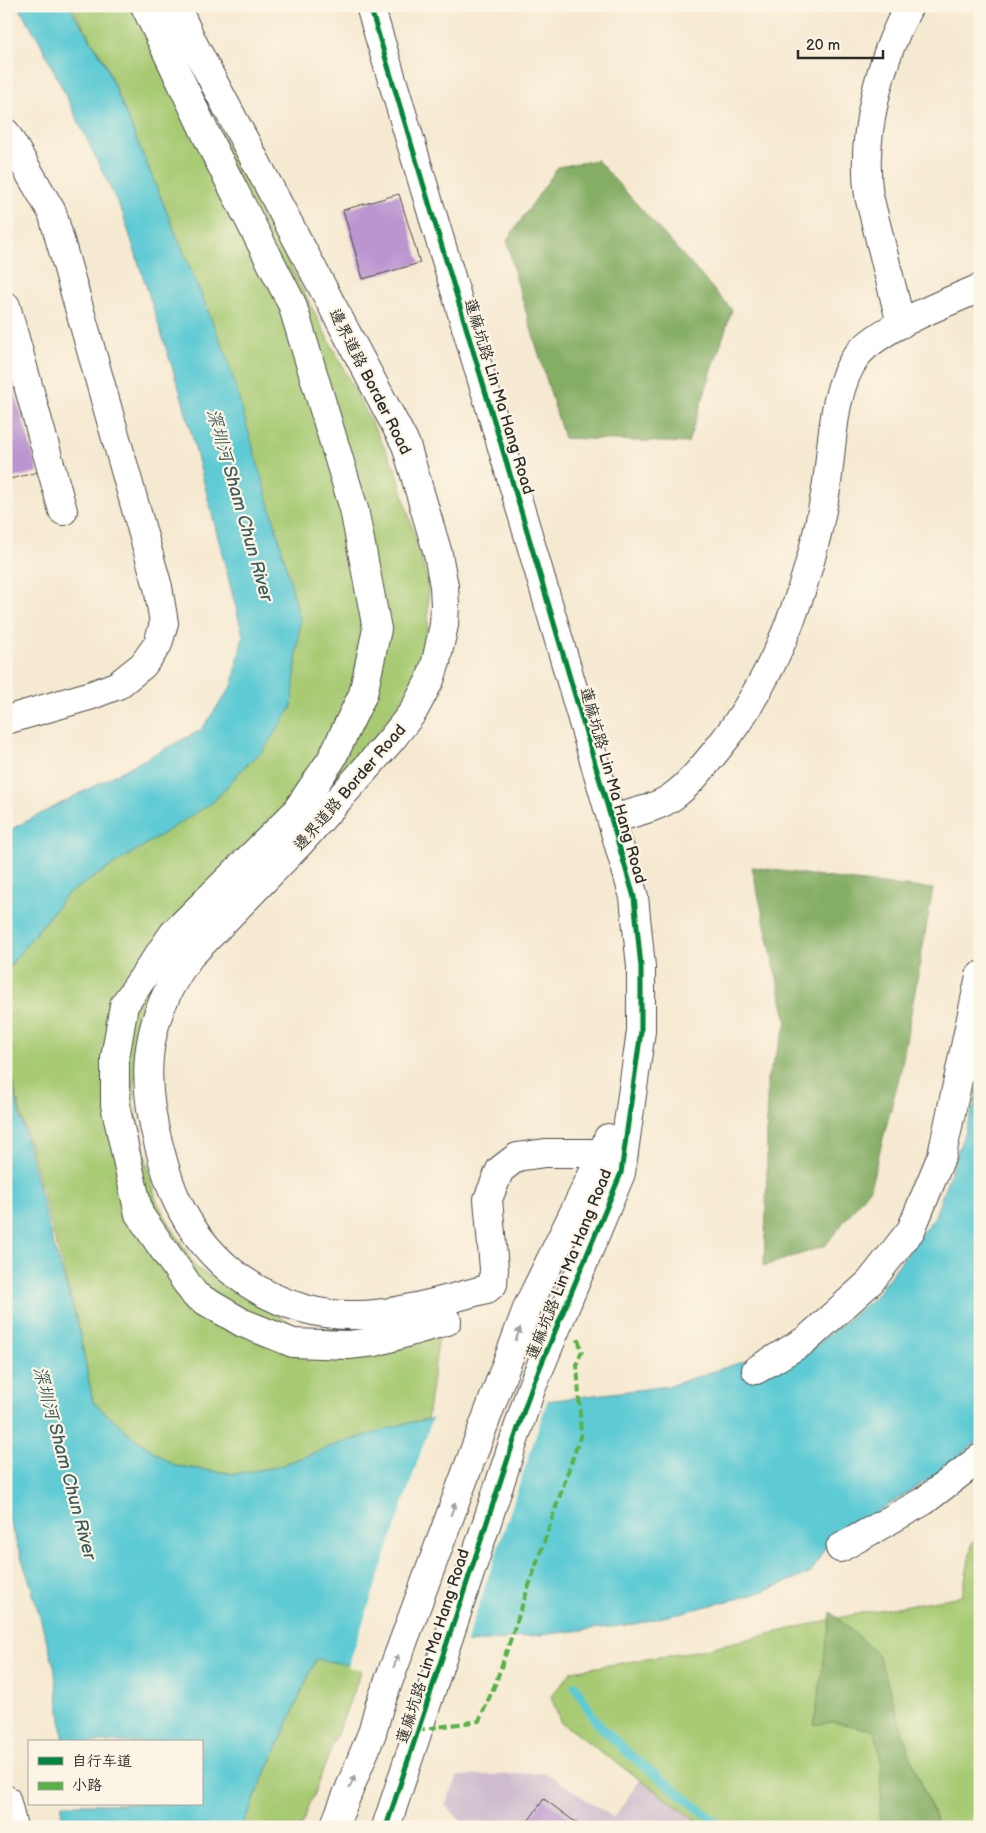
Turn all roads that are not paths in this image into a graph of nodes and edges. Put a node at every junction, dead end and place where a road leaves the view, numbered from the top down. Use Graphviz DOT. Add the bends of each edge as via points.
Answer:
graph roads {
  1 [pos="146,6"];
  2 [pos="176,6"];
  3 [pos="370,6"];
  4 [pos="909,6"];
  5 [pos="6,133"];
  6 [pos="980,288"];
  7 [pos="6,306"];
  8 [pos="901,324"];
  9 [pos="63,511"];
  10 [pos="6,720"];
  11 [pos="612,819"];
  12 [pos="980,976"];
  13 [pos="613,1153"];
  14 [pos="447,1320"];
  15 [pos="756,1370"];
  16 [pos="980,1458"];
  17 [pos="840,1548"];
  18 [pos="6,1798"];
  19 [pos="13,1827"];
  20 [pos="334,1827"];
  21 [pos="386,1827"];
  1 -- 14 [label="street" via="214,151 292,304 354,509 377,629 363,694 331,760 295,814 173,934 124,1005 115,1058 115,1105 137,1205 195,1294 243,1323 293,1343 348,1345 375,1342"];
  2 -- 13 [label="street, 邊界道路 Border Road" via="402,438 416,474 438,554 445,605 436,662 412,712 299,844 190,956 172,984 157,1019 149,1054 148,1089 154,1128 170,1185 200,1239 242,1280 286,1303 328,1314 369,1315 487,1289 493,1284 488,1199 500,1170 517,1157 545,1153"];
  3 -- 11 [label="street, 蓮麻坑路 Lin Ma Hang Road"];
  4 -- 8 [label="street" via="890,43 871,116 866,158 871,205"];
  5 -- 10 [label="street" via="52,212 158,587 164,623 158,644 143,665 118,685"];
  6 -- 8 [label="street"];
  7 -- 9 [label="street"];
  8 -- 11 [label="street" via="863,348 845,376 838,402 822,514 807,575 761,685 724,741 688,783 671,798"];
  11 -- 13 [label="street, 蓮麻坑路 Lin Ma Hang Road" via="634,897 640,947 641,1022 636,1070"];
  12 -- 15 [label="street" via="942,1155 911,1230 870,1282 806,1340"];
  20 -- 13 [label="street, 蓮麻坑路 Lin Ma Hang Road, one-way" via="372,1733 378,1707 528,1306"];
  13 -- 21 [label="street, 蓮麻坑路 Lin Ma Hang Road" via="621,1173 531,1390"];
  16 -- 17 [label="street" via="924,1501"];
  18 -- 19 [label="street"];
}
